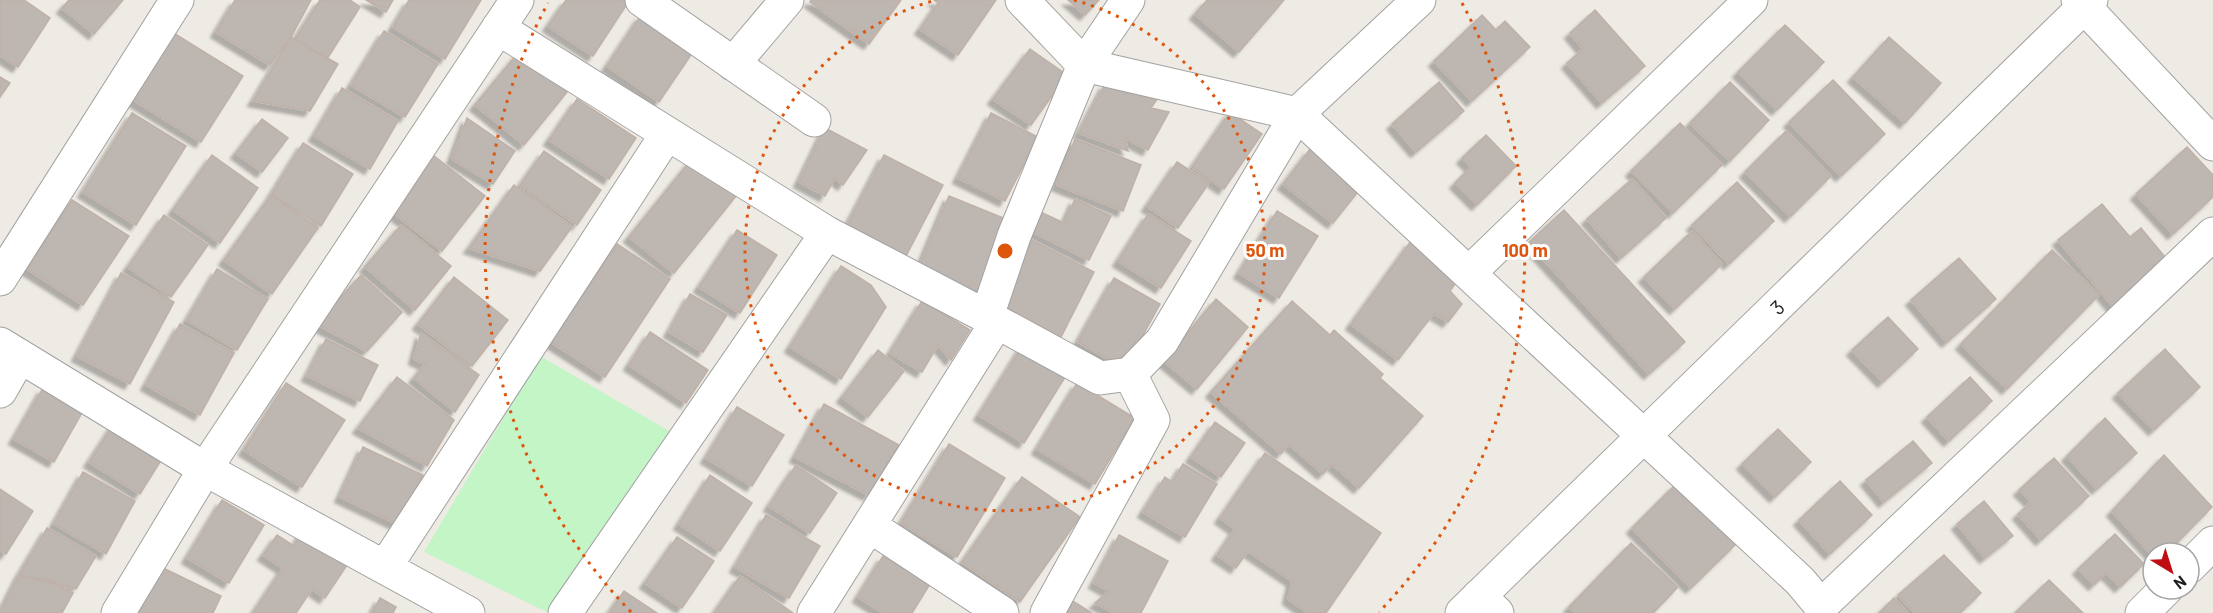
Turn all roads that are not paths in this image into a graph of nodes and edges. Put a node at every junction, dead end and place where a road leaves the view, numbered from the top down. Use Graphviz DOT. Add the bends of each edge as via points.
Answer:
graph roads {
  1 [pos="177,0"];
  2 [pos="517,0"];
  3 [pos="642,0"];
  4 [pos="787,0"];
  5 [pos="1022,0"];
  6 [pos="1128,0"];
  7 [pos="1419,0"];
  8 [pos="1751,0"];
  9 [pos="2085,2"];
  10 [pos="498,28"];
  11 [pos="733,64"];
  12 [pos="1084,65"];
  13 [pos="1297,114"];
  14 [pos="814,120"];
  15 [pos="667,134"];
  16 [pos="2213,144"];
  17 [pos="827,233"];
  18 [pos="2213,234"];
  19 [pos="1469,273"];
  20 [pos="0,279"];
  21 [pos="992,319"];
  22 [pos="10,350"];
  23 [pos="1130,374"];
  24 [pos="0,391"];
  25 [pos="1645,435"];
  26 [pos="205,469"];
  27 [pos="870,526"];
  28 [pos="2213,543"];
  29 [pos="2201,555"];
  30 [pos="385,567"];
  31 [pos="2154,601"];
  32 [pos="1480,608"];
  33 [pos="1821,609"];
  34 [pos="118,613"];
  35 [pos="468,613"];
  36 [pos="566,613"];
  37 [pos="814,613"];
  38 [pos="1002,613"];
  39 [pos="1047,613"];
  40 [pos="2142,613"];
  1 -- 20 [label="street"];
  2 -- 10 [label="street"];
  3 -- 11 [label="street"];
  4 -- 11 [label="street"];
  5 -- 12 [label="street"];
  6 -- 12 [label="street"];
  7 -- 13 [label="street"];
  8 -- 19 [label="street"];
  9 -- 16 [label="street"];
  9 -- 25 [label="street, 3"];
  10 -- 15 [label="street"];
  10 -- 26 [label="street"];
  11 -- 14 [label="street"];
  12 -- 13 [label="street"];
  12 -- 21 [label="street" via="1014,236"];
  13 -- 19 [label="street"];
  13 -- 23 [label="street" via="1162,341"];
  15 -- 17 [label="street"];
  15 -- 30 [label="street"];
  17 -- 21 [label="street"];
  17 -- 36 [label="street"];
  18 -- 33 [label="street"];
  19 -- 25 [label="street"];
  21 -- 23 [label="street" via="1100,378"];
  21 -- 27 [label="street"];
  22 -- 24 [label="street"];
  22 -- 26 [label="street"];
  23 -- 39 [label="street" via="1153,420"];
  25 -- 32 [label="street, 3"];
  25 -- 33 [label="street" via="1800,582"];
  26 -- 30 [label="street"];
  26 -- 34 [label="street"];
  27 -- 37 [label="street"];
  27 -- 38 [label="street"];
  28 -- 29 [label="street"];
  30 -- 35 [label="street"];
  31 -- 40 [label="street"];
}
